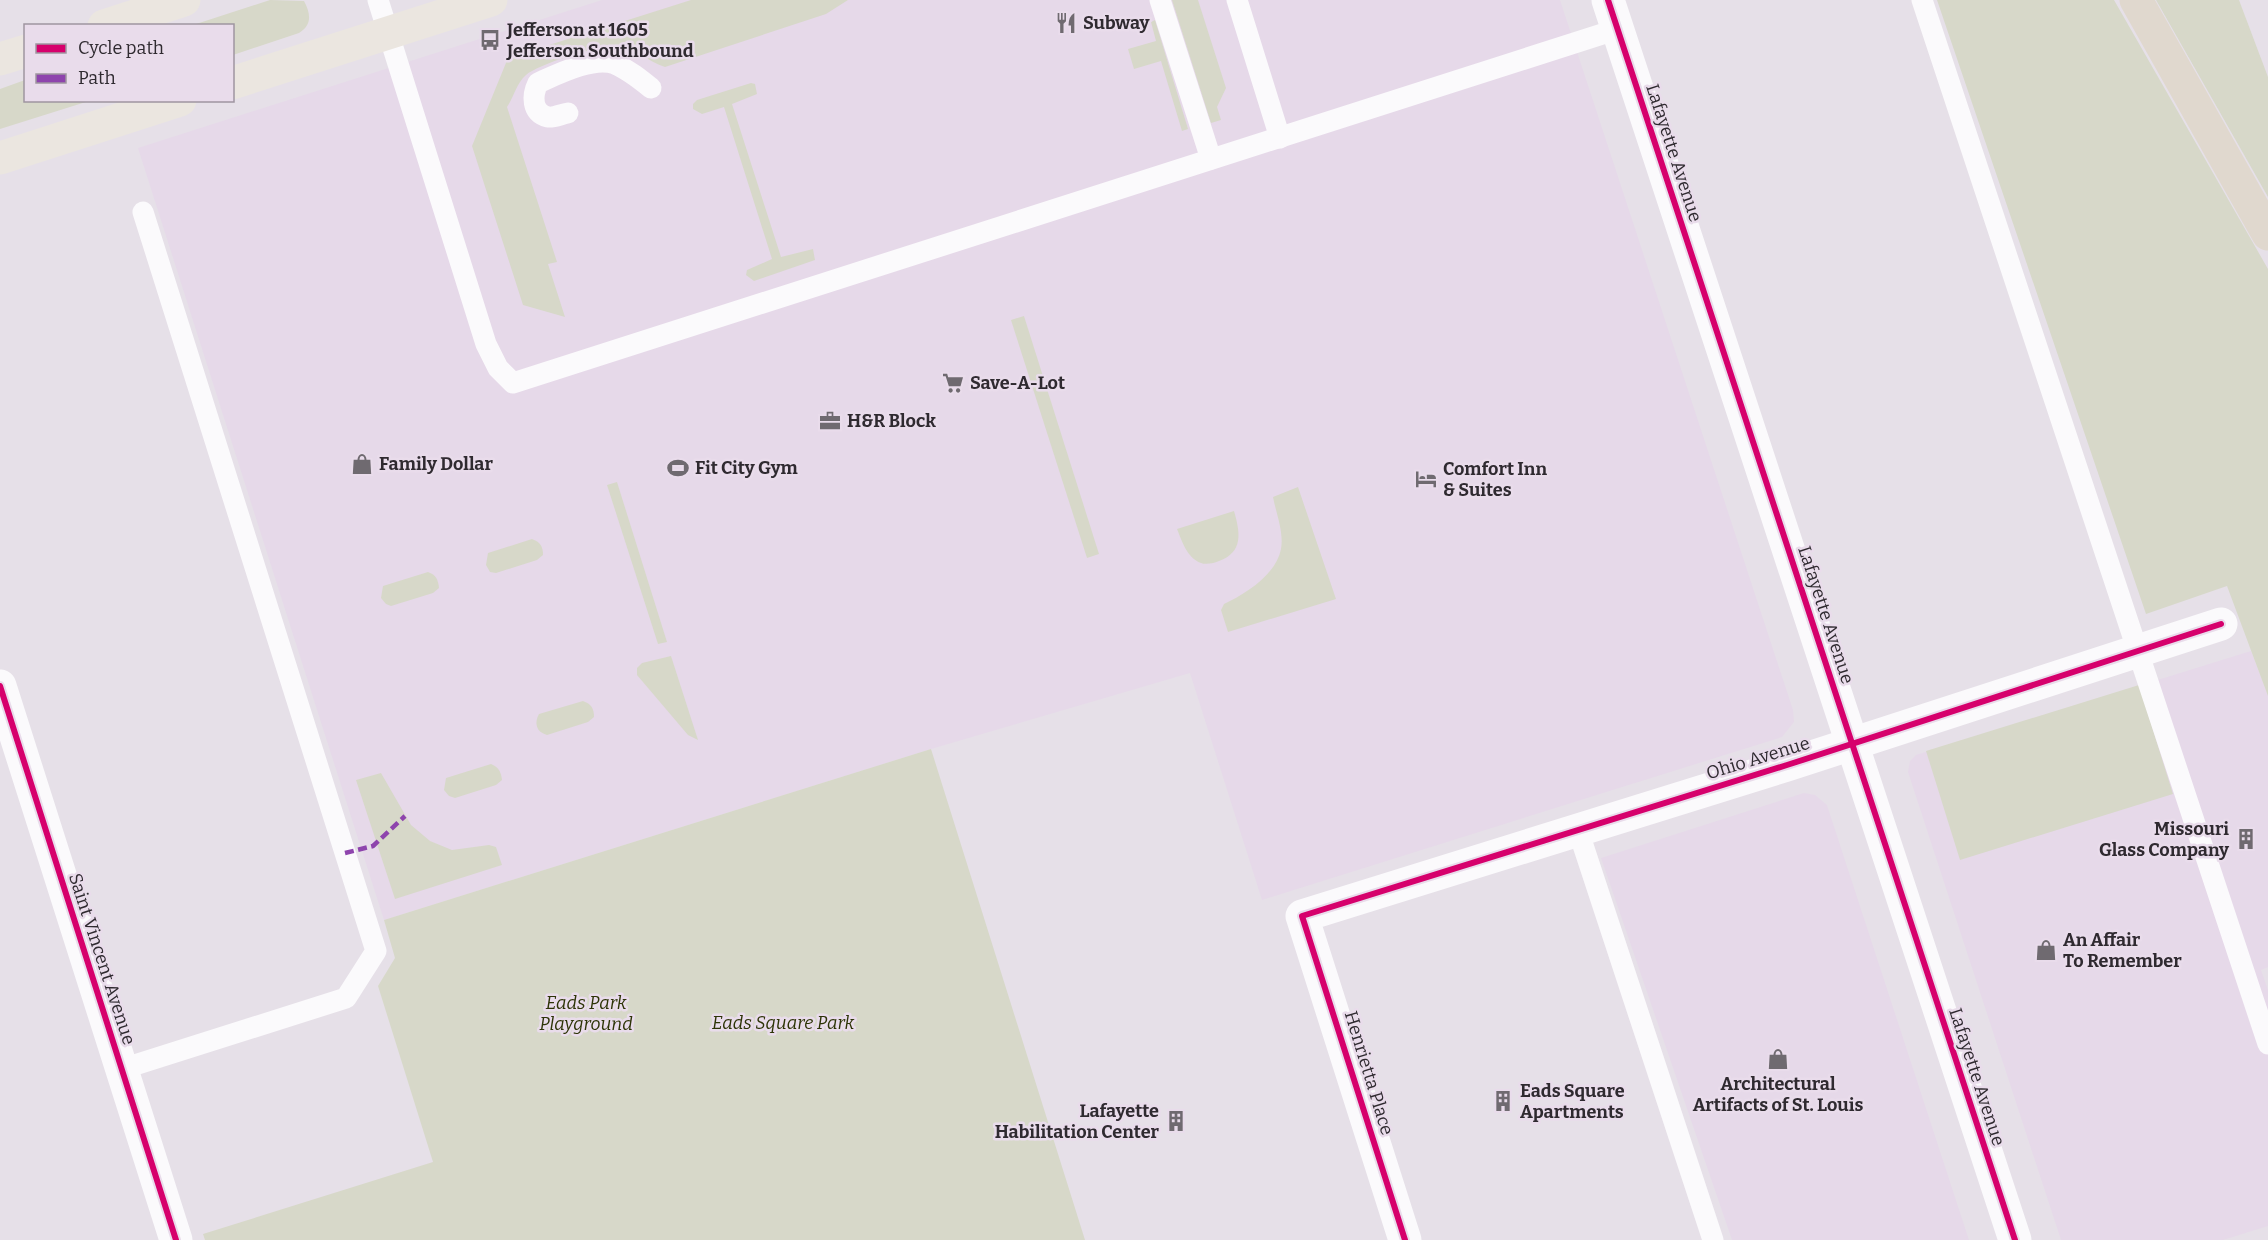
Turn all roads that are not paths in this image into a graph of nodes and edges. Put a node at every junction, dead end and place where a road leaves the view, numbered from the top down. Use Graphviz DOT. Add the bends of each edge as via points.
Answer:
graph roads {
  1 [pos="184,0"];
  2 [pos="378,0"];
  3 [pos="491,0"];
  4 [pos="1160,0"];
  5 [pos="1237,0"];
  6 [pos="1923,0"];
  7 [pos="2136,0"];
  8 [pos="1613,15"];
  9 [pos="110,24"];
  10 [pos="388,33"];
  11 [pos="24,52"];
  12 [pos="0,59"];
  13 [pos="234,82"];
  14 [pos="651,88"];
  15 [pos="174,102"];
  16 [pos="568,113"];
  17 [pos="1280,138"];
  18 [pos="0,158"];
  19 [pos="1211,159"];
  20 [pos="143,212"];
  21 [pos="2268,234"];
  22 [pos="2221,624"];
  23 [pos="2139,652"];
  24 [pos="0,686"];
  25 [pos="1852,744"];
  26 [pos="1578,830"];
  27 [pos="1302,916"];
  28 [pos="2268,1044"];
  29 [pos="122,1069"];
  30 [pos="176,1240"];
  31 [pos="1405,1240"];
  32 [pos="1713,1240"];
  33 [pos="2014,1240"];
  1 -- 9 [label="main road"];
  2 -- 10 [label="lane"];
  3 -- 10 [label="main road"];
  4 -- 19 [label="lane"];
  5 -- 17 [label="lane"];
  6 -- 23 [label="lane"];
  7 -- 21 [label="highway"];
  8 -- 17 [label="lane"];
  8 -- 25 [label="street, Lafayette Avenue"];
  10 -- 13 [label="main road"];
  10 -- 19 [label="lane" via="486,344 498,368 513,382"];
  11 -- 12 [label="main road"];
  14 -- 16 [label="lane" via="613,63 594,64 538,83 533,94 540,113 549,117"];
  15 -- 18 [label="main road"];
  17 -- 19 [label="lane"];
  20 -- 29 [label="lane" via="376,951 346,998"];
  22 -- 23 [label="street, Ohio Avenue"];
  23 -- 25 [label="street, Ohio Avenue"];
  23 -- 28 [label="lane"];
  24 -- 29 [label="street, Saint Vincent Avenue"];
  25 -- 26 [label="street, Ohio Avenue"];
  25 -- 33 [label="street, Lafayette Avenue"];
  26 -- 27 [label="street, Ohio Avenue"];
  26 -- 32 [label="lane"];
  27 -- 31 [label="street, Henrietta Place"];
  29 -- 30 [label="street, Saint Vincent Avenue"];
}
